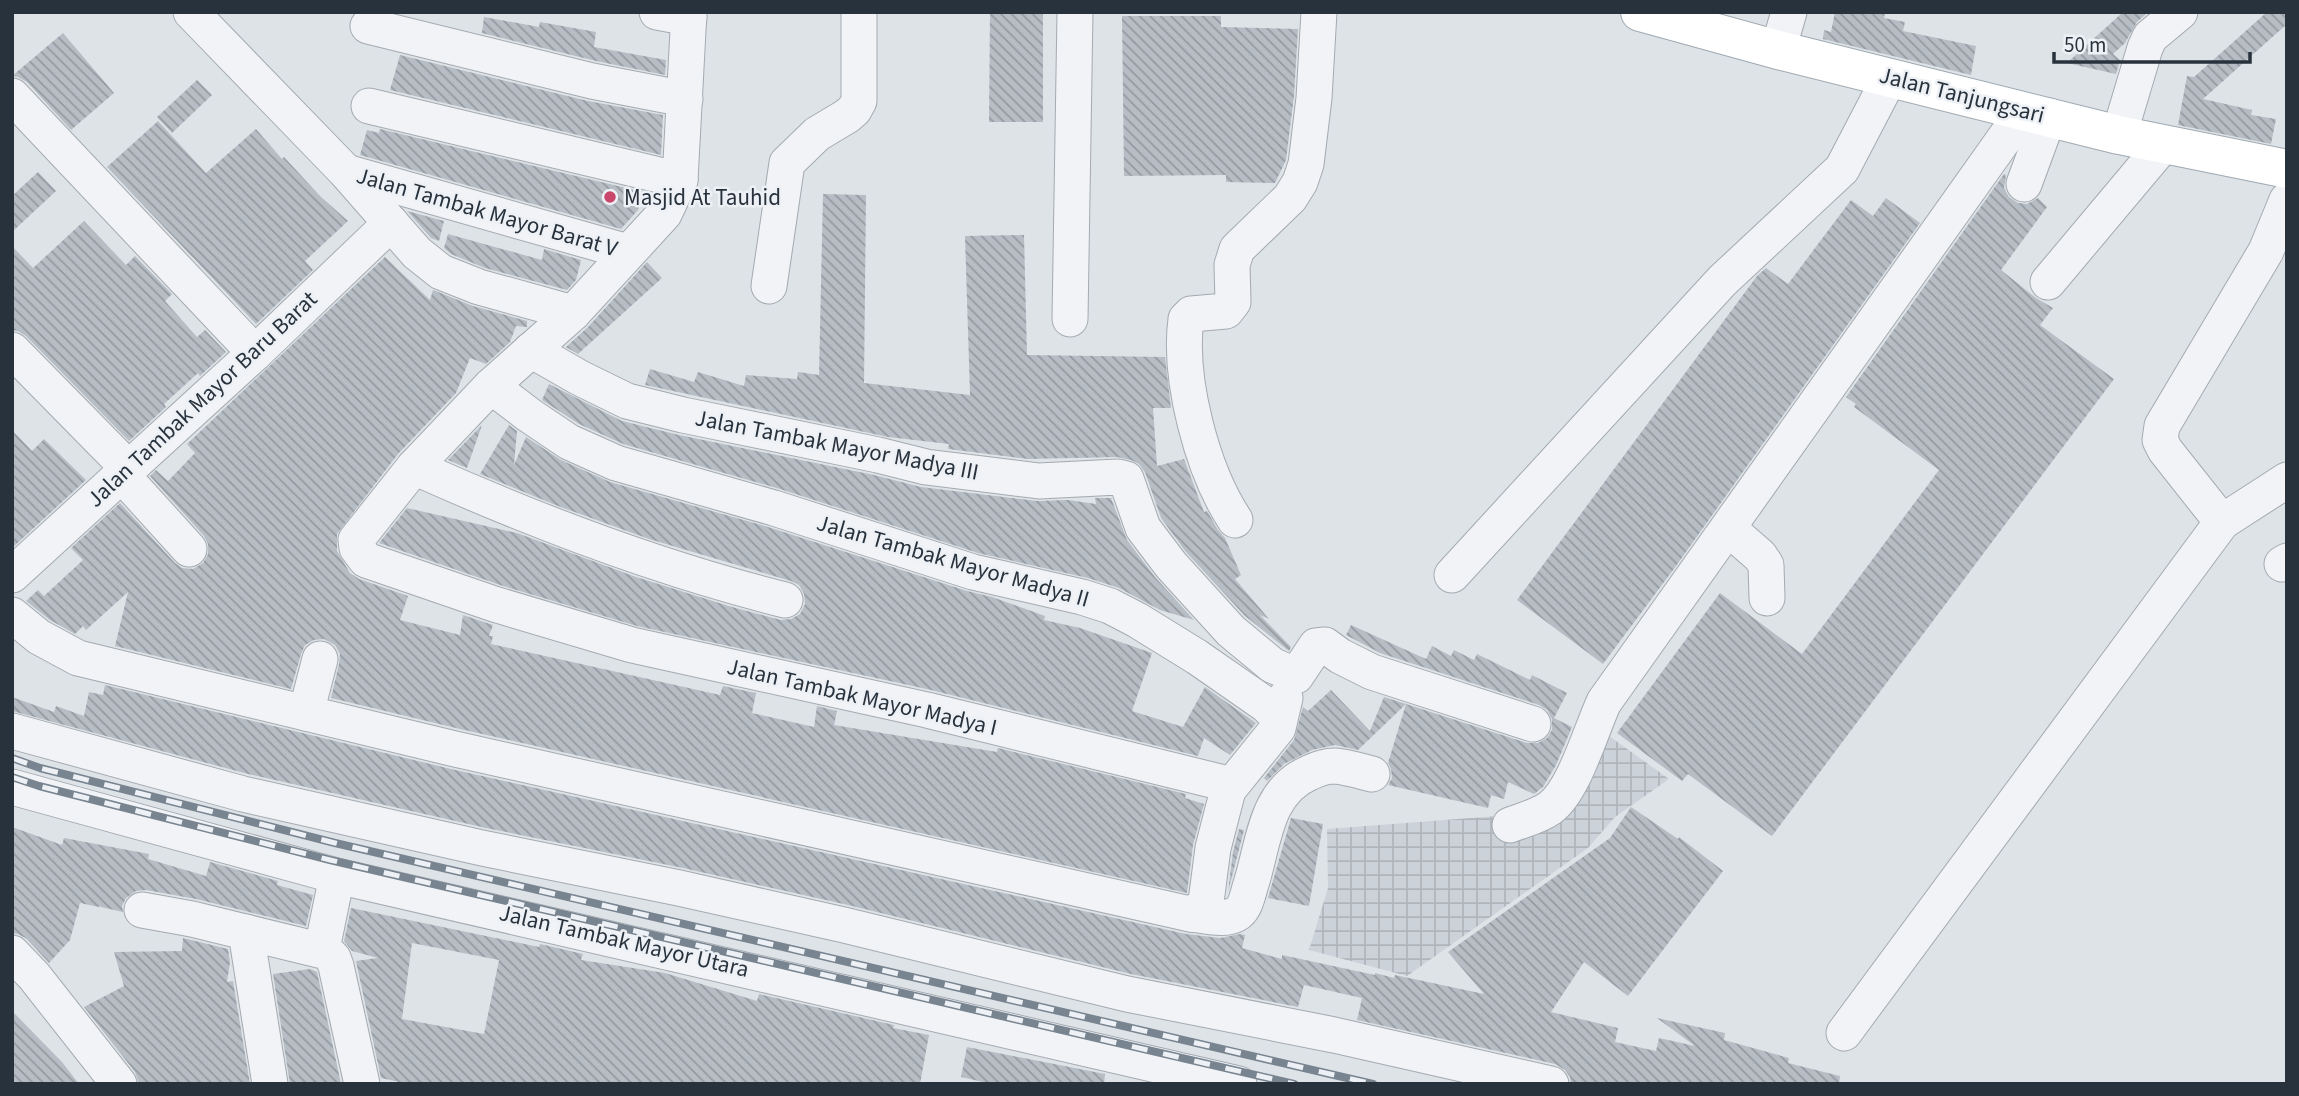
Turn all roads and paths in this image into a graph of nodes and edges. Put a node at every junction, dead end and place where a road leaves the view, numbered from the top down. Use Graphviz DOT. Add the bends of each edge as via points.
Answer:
graph roads {
  1 [pos="191,12"];
  2 [pos="859,12"];
  3 [pos="1075,12"];
  4 [pos="1320,12"];
  5 [pos="1640,12"];
  6 [pos="1789,12"];
  7 [pos="2180,12"];
  8 [pos="678,14"];
  9 [pos="368,26"];
  10 [pos="1778,50"];
  11 [pos="1890,76"];
  12 [pos="12,96"];
  13 [pos="685,99"];
  14 [pos="369,107"];
  15 [pos="2037,113"];
  16 [pos="2119,135"];
  17 [pos="2163,145"];
  18 [pos="2287,169"];
  19 [pos="345,172"];
  20 [pos="680,180"];
  21 [pos="2024,184"];
  22 [pos="2287,200"];
  23 [pos="391,223"];
  24 [pos="628,252"];
  25 [pos="2276,258"];
  26 [pos="2048,282"];
  27 [pos="769,286"];
  28 [pos="573,313"];
  29 [pos="1070,320"];
  30 [pos="12,349"];
  31 [pos="531,350"];
  32 [pos="255,352"];
  33 [pos="492,386"];
  34 [pos="414,467"];
  35 [pos="125,471"];
  36 [pos="2287,480"];
  37 [pos="1234,520"];
  38 [pos="2222,522"];
  39 [pos="1729,529"];
  40 [pos="189,549"];
  41 [pos="12,575"];
  42 [pos="1452,575"];
  43 [pos="1766,598"];
  44 [pos="785,600"];
  45 [pos="12,615"];
  46 [pos="320,659"];
  47 [pos="1284,671"];
  48 [pos="306,713"];
  49 [pos="1279,718"];
  50 [pos="1533,724"];
  51 [pos="12,731"];
  52 [pos="1372,774"];
  53 [pos="12,788"];
  54 [pos="1228,790"];
  55 [pos="1510,825"];
  56 [pos="337,876"];
  57 [pos="142,910"];
  58 [pos="1190,914"];
  59 [pos="246,932"];
  60 [pos="322,949"];
  61 [pos="12,953"];
  62 [pos="1843,1033"];
  63 [pos="1234,1083"];
  64 [pos="119,1084"];
  65 [pos="270,1084"];
  66 [pos="362,1084"];
  67 [pos="1551,1084"];
  1 -- 19 [label="street"];
  2 -- 27 [label="street" via="859,101 848,117 817,134 787,163"];
  3 -- 29 [label="street"];
  4 -- 37 [label="street" via="1309,152 1300,182 1290,198 1237,249 1232,265 1233,302 1226,312 1191,314 1186,319 1193,409 1210,475"];
  5 -- 10 [label="main road, Jalan Tanjungsari"];
  6 -- 10 [label="street"];
  7 -- 16 [label="street" via="2150,37 2145,47"];
  8 -- 13 [label="street"];
  9 -- 13 [label="street"];
  10 -- 11 [label="main road, Jalan Tanjungsari"];
  11 -- 15 [label="main road, Jalan Tanjungsari"];
  11 -- 42 [label="street" via="1842,169 1722,281"];
  12 -- 32 [label="street"];
  13 -- 20 [label="street"];
  14 -- 20 [label="street"];
  15 -- 16 [label="main road, Jalan Tanjungsari"];
  15 -- 21 [label="street"];
  15 -- 39 [label="street" via="2007,136"];
  16 -- 17 [label="main road, Jalan Tanjungsari"];
  17 -- 18 [label="main road, Jalan Tanjungsari"];
  17 -- 26 [label="street"];
  19 -- 23 [label="street"];
  19 -- 24 [label="street, Jalan Tambak Mayor Barat V"];
  20 -- 24 [label="street" via="664,214"];
  22 -- 25 [label="street"];
  23 -- 28 [label="street" via="441,272"];
  23 -- 32 [label="street, Jalan Tambak Mayor Baru Barat"];
  24 -- 28 [label="street"];
  25 -- 38 [label="street" via="2161,426 2165,450"];
  28 -- 31 [label="street"];
  30 -- 35 [label="street"];
  31 -- 33 [label="street"];
  31 -- 47 [label="street, Jalan Tambak Mayor Madya III" via="627,401 683,415 926,467 1040,481 1126,480 1143,528 1171,565 1231,631"];
  32 -- 35 [label="street, Jalan Tambak Mayor Baru Barat"];
  33 -- 34 [label="street"];
  33 -- 49 [label="street, Jalan Tambak Mayor Madya II" via="569,442 616,463 973,572 1110,606 1197,657"];
  34 -- 44 [label="street" via="619,550"];
  34 -- 54 [label="street, Jalan Tambak Mayor Madya I" via="356,540 366,560 632,645 1197,775 1224,783"];
  35 -- 40 [label="street"];
  35 -- 41 [label="street, Jalan Tambak Mayor Baru Barat"];
  36 -- 38 [label="street"];
  38 -- 62 [label="street"];
  39 -- 43 [label="street" via="1766,565"];
  39 -- 55 [label="street" via="1604,702 1578,765 1556,803"];
  45 -- 48 [label="street" via="39,637 78,658"];
  46 -- 48 [label="street"];
  47 -- 49 [label="street"];
  47 -- 50 [label="street" via="1318,645 1325,645 1372,672"];
  48 -- 58 [label="street"];
  49 -- 54 [label="street" via="1279,728"];
  51 -- 67 [label="street" via="243,794 831,922 1126,994"];
  52 -- 58 [label="street" via="1333,766 1318,768 1292,782 1279,795 1239,912 1223,918"];
  53 -- 56 [label="street, Jalan Tambak Mayor Utara"];
  54 -- 58 [label="street" via="1213,848 1206,902"];
  56 -- 60 [label="street"];
  56 -- 63 [label="street, Jalan Tambak Mayor Utara"];
  57 -- 59 [label="street"];
  59 -- 60 [label="street"];
  59 -- 65 [label="street"];
  60 -- 66 [label="street" via="333,958"];
  61 -- 64 [label="street"];
}
